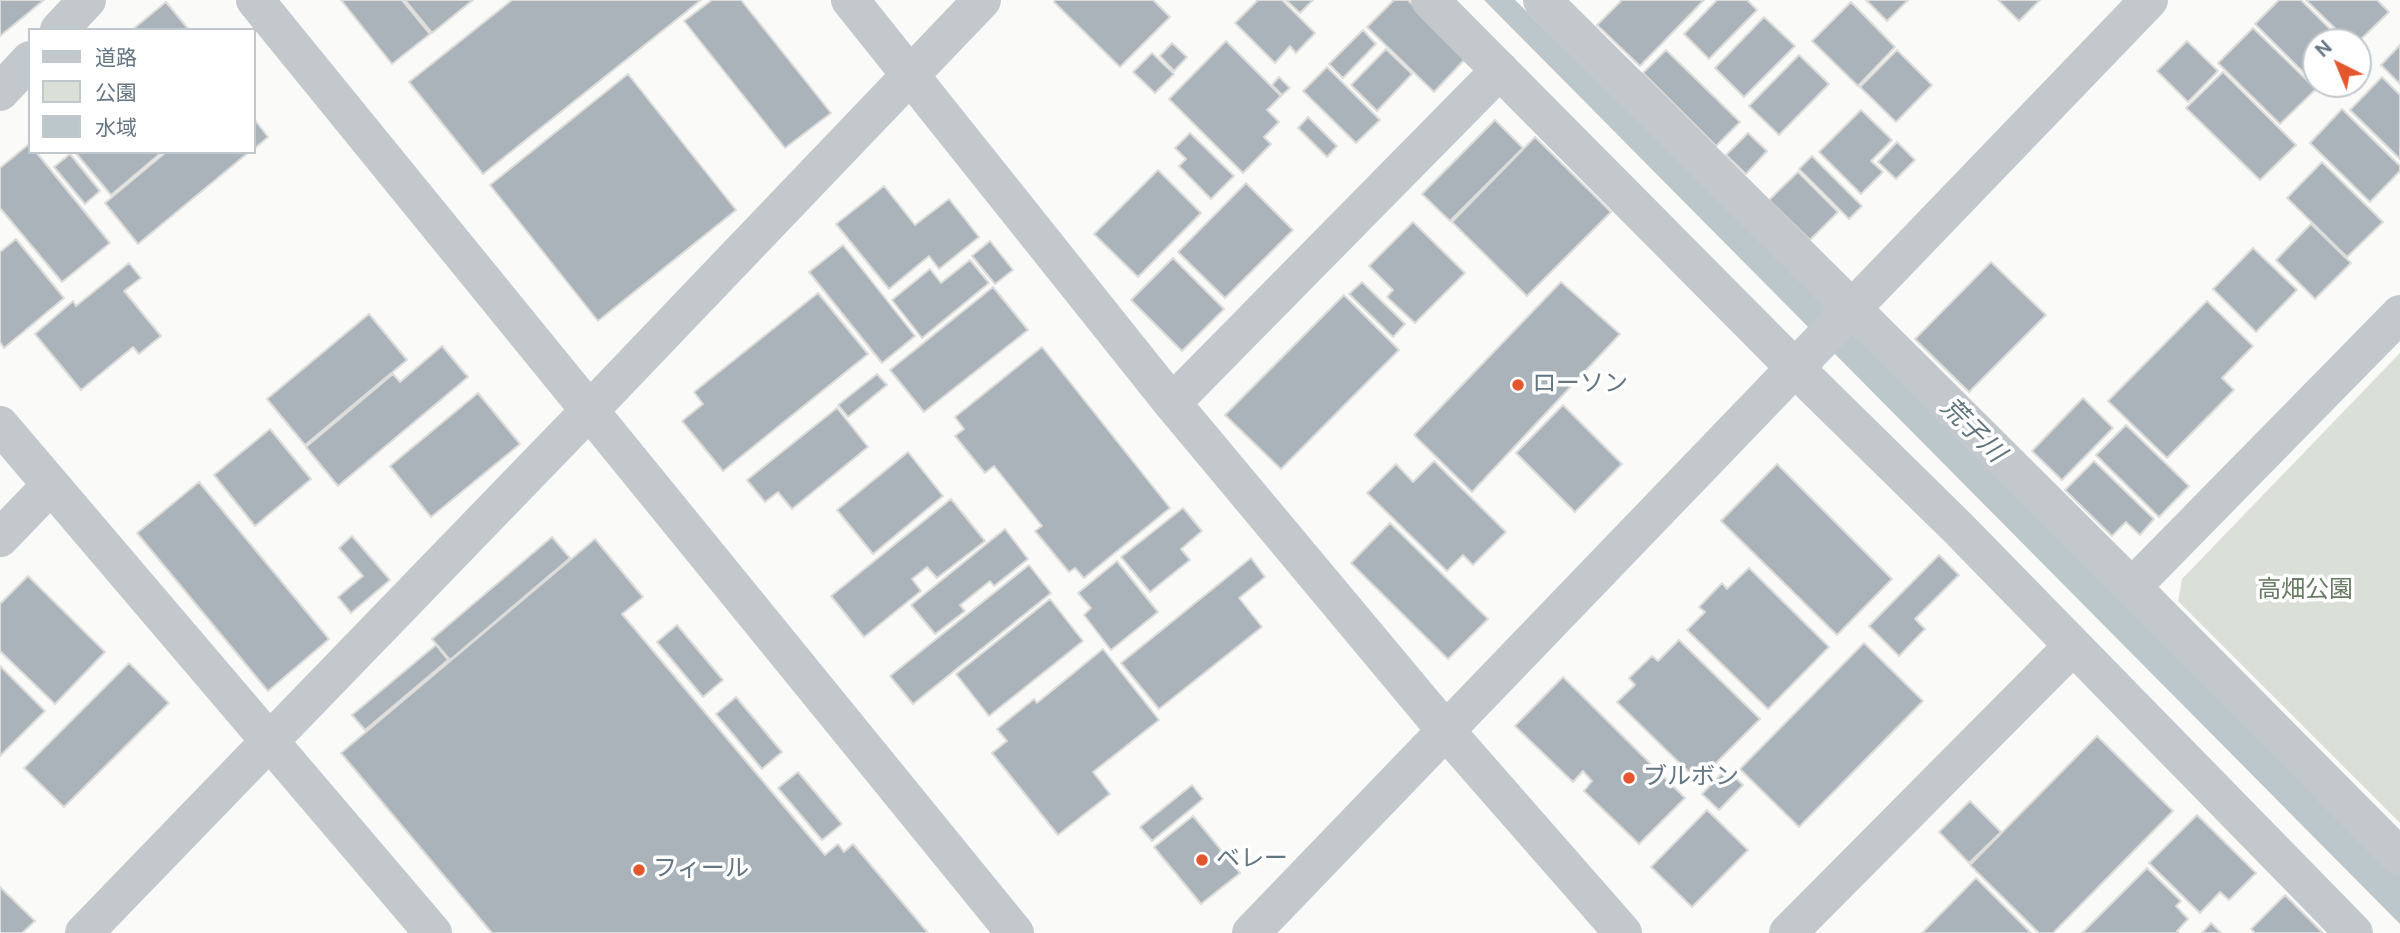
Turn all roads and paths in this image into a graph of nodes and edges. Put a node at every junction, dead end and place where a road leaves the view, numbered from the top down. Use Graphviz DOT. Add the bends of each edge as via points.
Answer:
graph roads {
  1 [pos="87,0"];
  2 [pos="255,0"];
  3 [pos="850,0"];
  4 [pos="982,0"];
  5 [pos="1430,0"];
  6 [pos="2149,0"];
  7 [pos="1555,4"];
  8 [pos="61,28"];
  9 [pos="1500,70"];
  10 [pos="911,74"];
  11 [pos="1848,310"];
  12 [pos="2400,314"];
  13 [pos="1801,361"];
  14 [pos="1172,403"];
  15 [pos="589,411"];
  16 [pos="0,425"];
  17 [pos="51,485"];
  18 [pos="0,538"];
  19 [pos="2132,587"];
  20 [pos="2073,646"];
  21 [pos="1446,731"];
  22 [pos="270,742"];
  23 [pos="2400,857"];
  24 [pos="84,933"];
  25 [pos="432,933"];
  26 [pos="1015,933"];
  27 [pos="1251,933"];
  28 [pos="1623,933"];
  29 [pos="1788,933"];
  30 [pos="2354,933"];
  1 -- 8 [label="street"];
  2 -- 15 [label="street"];
  3 -- 10 [label="street"];
  4 -- 10 [label="street"];
  5 -- 9 [label="street"];
  6 -- 11 [label="street"];
  7 -- 11 [label="street"];
  9 -- 13 [label="street"];
  9 -- 14 [label="street"];
  10 -- 14 [label="street"];
  10 -- 15 [label="street"];
  11 -- 13 [label="street"];
  11 -- 19 [label="street"];
  12 -- 19 [label="street"];
  13 -- 20 [label="street"];
  13 -- 21 [label="street"];
  14 -- 21 [label="street"];
  15 -- 22 [label="street"];
  15 -- 26 [label="street"];
  16 -- 17 [label="street"];
  17 -- 18 [label="street"];
  17 -- 22 [label="street"];
  19 -- 23 [label="street"];
  20 -- 29 [label="street"];
  20 -- 30 [label="street"];
  21 -- 27 [label="street"];
  21 -- 28 [label="street"];
  22 -- 24 [label="street"];
  22 -- 25 [label="street"];
}
